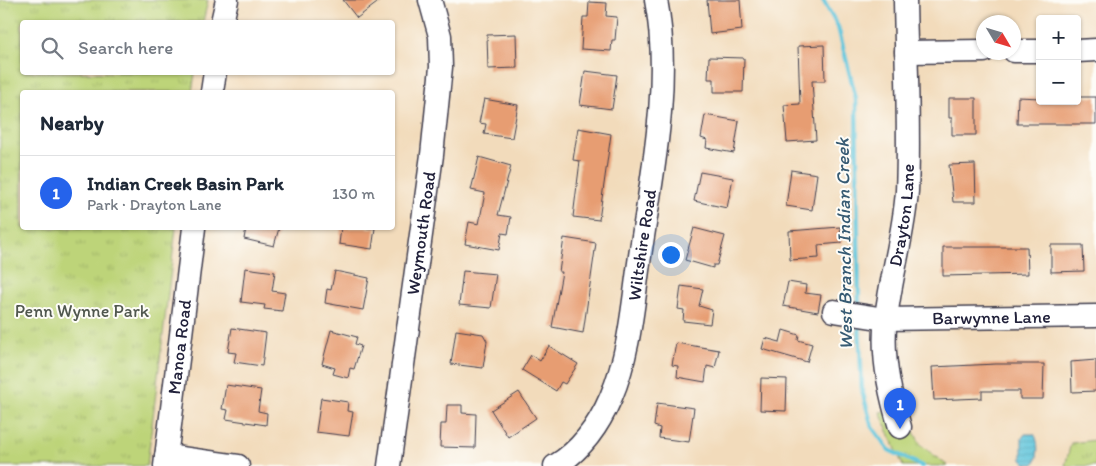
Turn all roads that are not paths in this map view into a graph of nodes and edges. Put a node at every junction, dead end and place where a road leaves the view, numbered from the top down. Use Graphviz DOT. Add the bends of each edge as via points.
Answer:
graph roads {
  1 [pos="226,0"];
  2 [pos="430,0"];
  3 [pos="656,0"];
  4 [pos="905,0"];
  5 [pos="222,20"];
  6 [pos="1081,50"];
  7 [pos="1096,50"];
  8 [pos="976,51"];
  9 [pos="1021,51"];
  10 [pos="1036,51"];
  11 [pos="906,52"];
  12 [pos="215,75"];
  13 [pos="212,90"];
  14 [pos="194,230"];
  15 [pos="834,311"];
  16 [pos="1096,316"];
  17 [pos="885,319"];
  18 [pos="900,427"];
  19 [pos="166,461"];
  20 [pos="238,466"];
  21 [pos="389,466"];
  22 [pos="555,466"];
  1 -- 5 [label="street"];
  2 -- 21 [label="street, Weymouth Road" via="440,36 441,67"];
  3 -- 22 [label="street, Wiltshire Road" via="662,55 659,129 627,348 602,417 589,438"];
  4 -- 11 [label="street, Drayton Lane"];
  6 -- 7 [label="street"];
  8 -- 11 [label="street"];
  9 -- 10 [label="street"];
  11 -- 17 [label="street, Drayton Lane" via="906,190 901,243"];
  12 -- 13 [label="street"];
  14 -- 19 [label="street, Manoa Road"];
  15 -- 17 [label="street, Barwynne Lane"];
  16 -- 17 [label="street, Barwynne Lane"];
  17 -- 18 [label="street, Drayton Lane" via="889,393"];
  19 -- 20 [label="street"];
}
